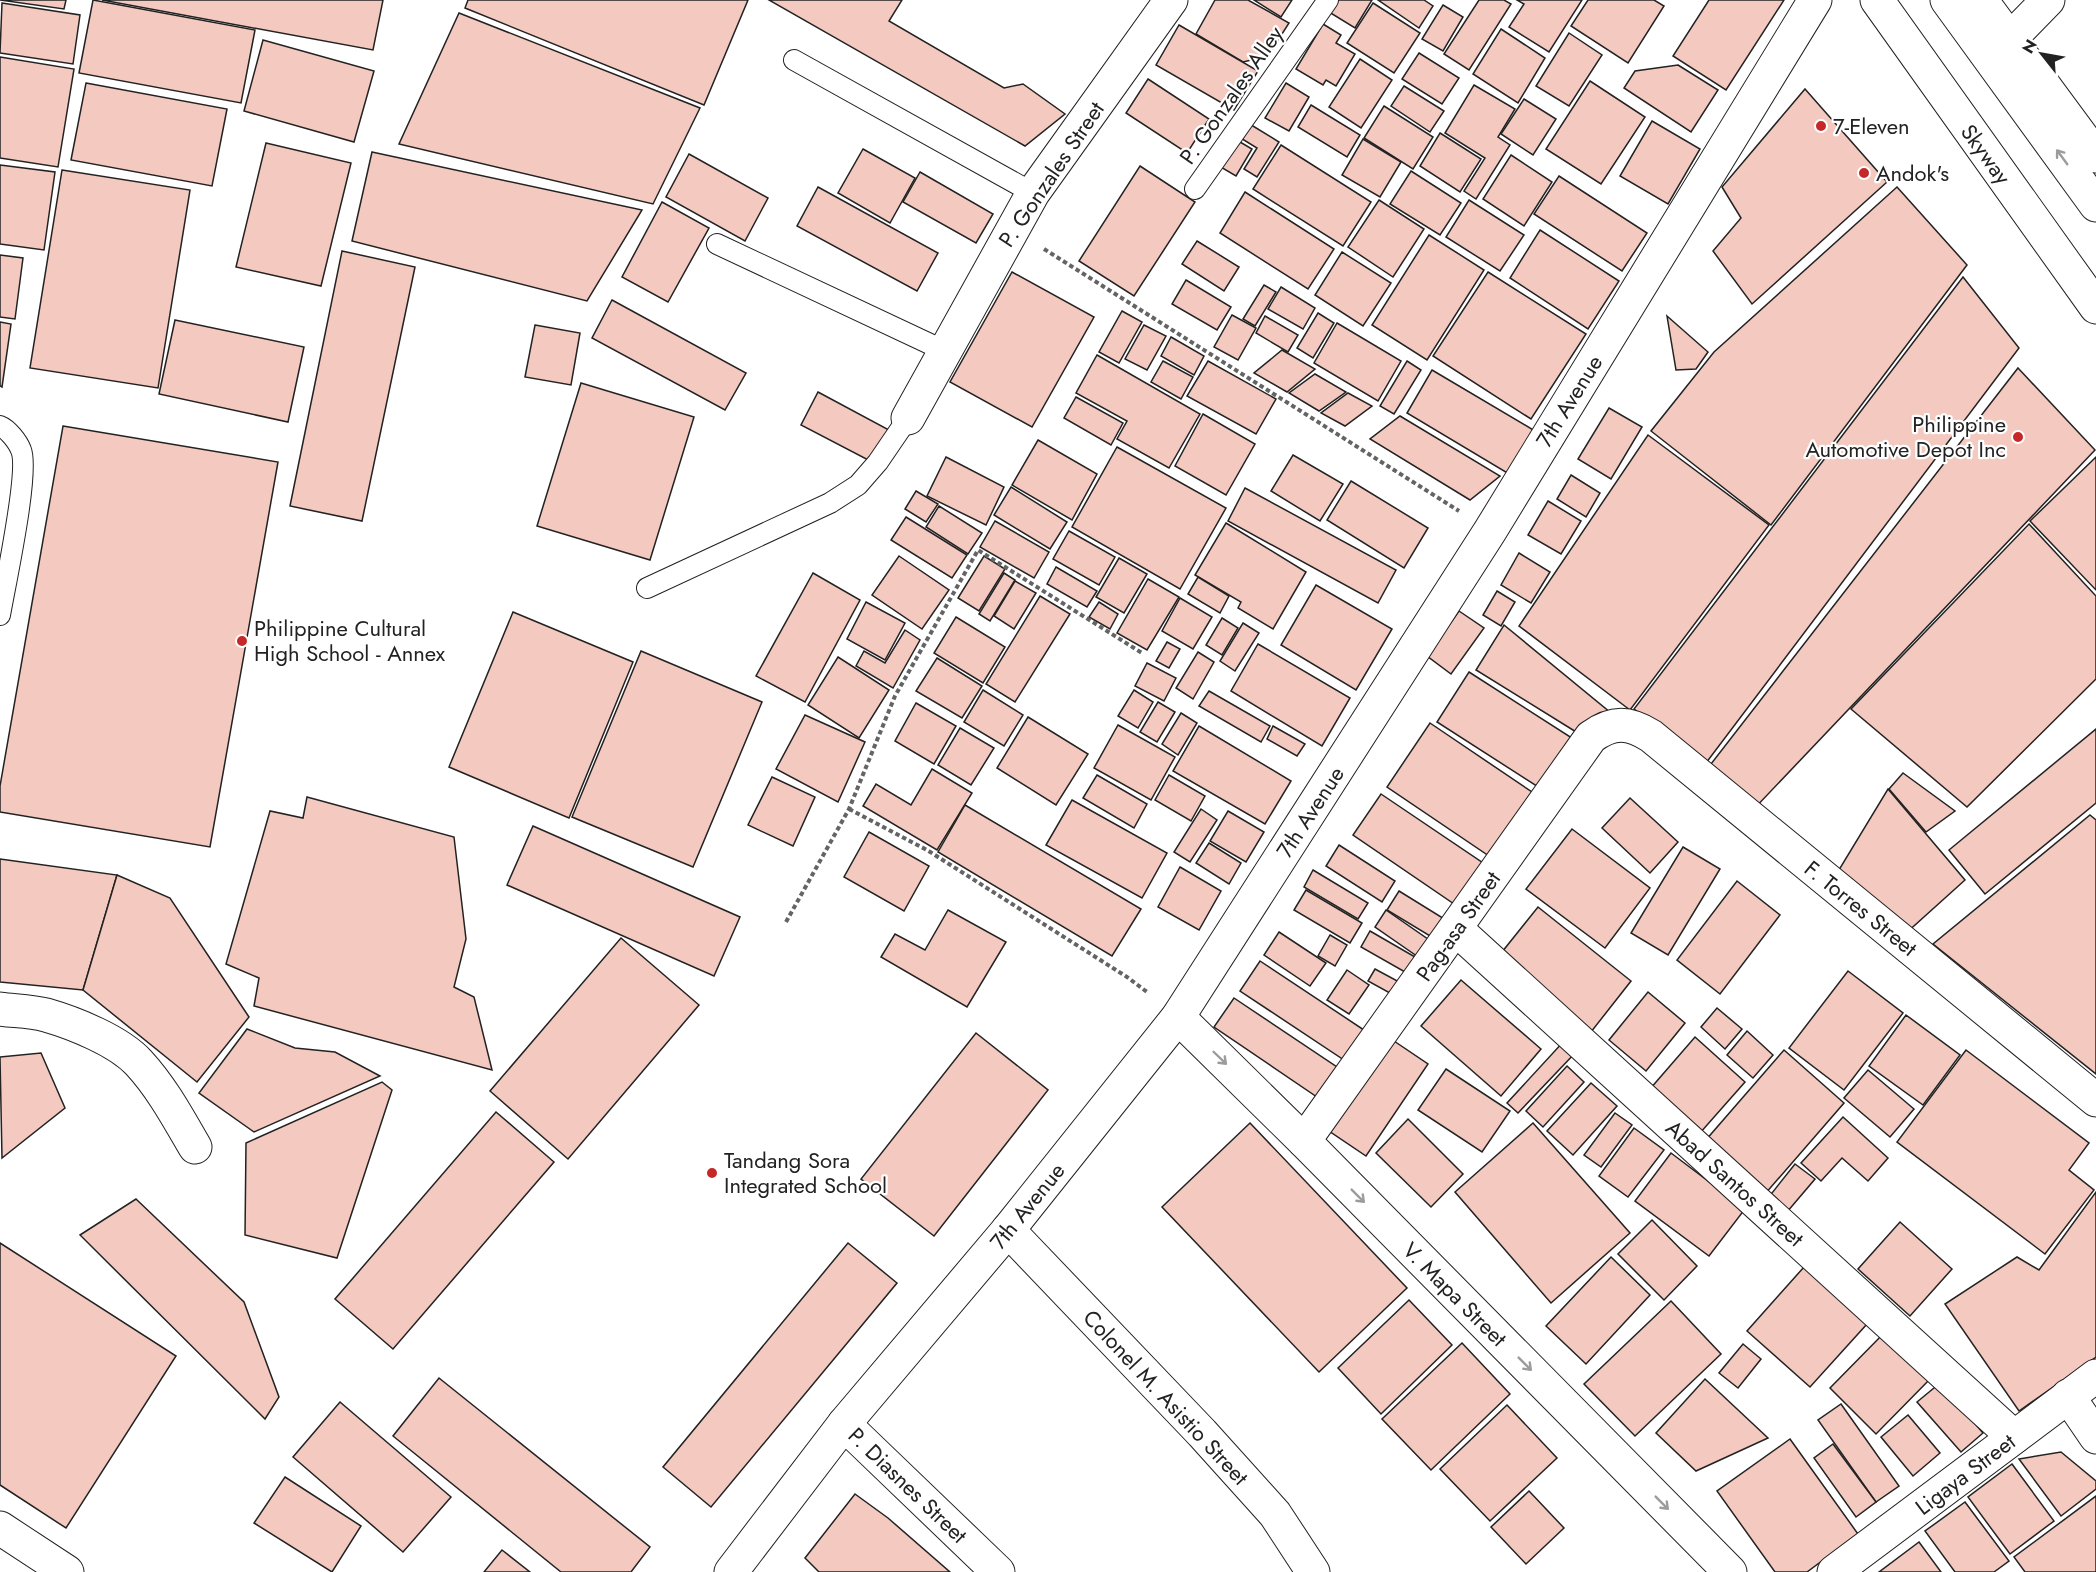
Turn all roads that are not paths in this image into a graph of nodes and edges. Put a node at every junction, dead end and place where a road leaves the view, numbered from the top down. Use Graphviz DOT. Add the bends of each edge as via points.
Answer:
graph roads {
  1 [pos="1172,0"];
  2 [pos="1328,0"];
  3 [pos="1815,0"];
  4 [pos="1868,0"];
  5 [pos="1877,0"];
  6 [pos="1947,0"];
  7 [pos="1981,0"];
  8 [pos="2048,0"];
  9 [pos="2009,40"];
  10 [pos="794,60"];
  11 [pos="2096,156"];
  12 [pos="1195,189"];
  13 [pos="1033,194"];
  14 [pos="2096,205"];
  15 [pos="717,244"];
  16 [pos="2096,309"];
  17 [pos="946,352"];
  18 [pos="908,418"];
  19 [pos="0,426"];
  20 [pos="647,588"];
  21 [pos="0,615"];
  22 [pos="1621,724"];
  23 [pos="1456,929"];
  24 [pos="0,1009"];
  25 [pos="1178,1017"];
  26 [pos="2096,1100"];
  27 [pos="1304,1141"];
  28 [pos="195,1147"];
  29 [pos="1008,1230"];
  30 [pos="2096,1376"];
  31 [pos="2068,1396"];
  32 [pos="844,1424"];
  33 [pos="2014,1437"];
  34 [pos="2096,1437"];
  35 [pos="0,1528"];
  36 [pos="1841,1570"];
  37 [pos="67,1572"];
  38 [pos="731,1572"];
  39 [pos="998,1572"];
  40 [pos="1312,1572"];
  41 [pos="1730,1572"];
  1 -- 13 [label="main road, P. Gonzales Street"];
  2 -- 12 [label="lane, P. Gonzales Alley"];
  3 -- 25 [label="main road, 7th Avenue" via="1490,531"];
  4 -- 16 [label="main road"];
  5 -- 16 [label="main road, Skyway"];
  14 -- 6 [label="main road, one-way"];
  7 -- 9 [label="main road"];
  8 -- 9 [label="main road"];
  9 -- 11 [label="main road"];
  10 -- 13 [label="lane"];
  13 -- 17 [label="main road, P. Gonzales Street"];
  15 -- 17 [label="lane"];
  17 -- 18 [label="main road, P. Gonzales Street"];
  18 -- 20 [label="lane" via="858,485 830,503"];
  19 -- 21 [label="lane" via="21,451 23,477"];
  22 -- 23 [label="main road, Pag-asa Street" via="1605,727 1591,737"];
  22 -- 26 [label="main road, F. Torres Street" via="1651,736"];
  23 -- 27 [label="main road, Pag-asa Street"];
  23 -- 33 [label="main road, Abad Santos Street"];
  24 -- 28 [label="main road" via="44,1014 71,1024 101,1036 138,1061 163,1093"];
  25 -- 27 [label="main road, V. Mapa Street, one-way"];
  25 -- 29 [label="main road, 7th Avenue"];
  27 -- 41 [label="main road, V. Mapa Street, one-way"];
  29 -- 32 [label="main road, 7th Avenue"];
  29 -- 40 [label="main road, Colonel M. Asistio Street" via="1268,1506"];
  30 -- 31 [label="main road, Ligaya Street"];
  31 -- 33 [label="main road, Ligaya Street"];
  31 -- 34 [label="main road"];
  32 -- 38 [label="main road, 7th Avenue"];
  32 -- 39 [label="main road, P. Diasnes Street"];
  33 -- 36 [label="main road, Ligaya Street"];
  35 -- 37 [label="main road"];
}
